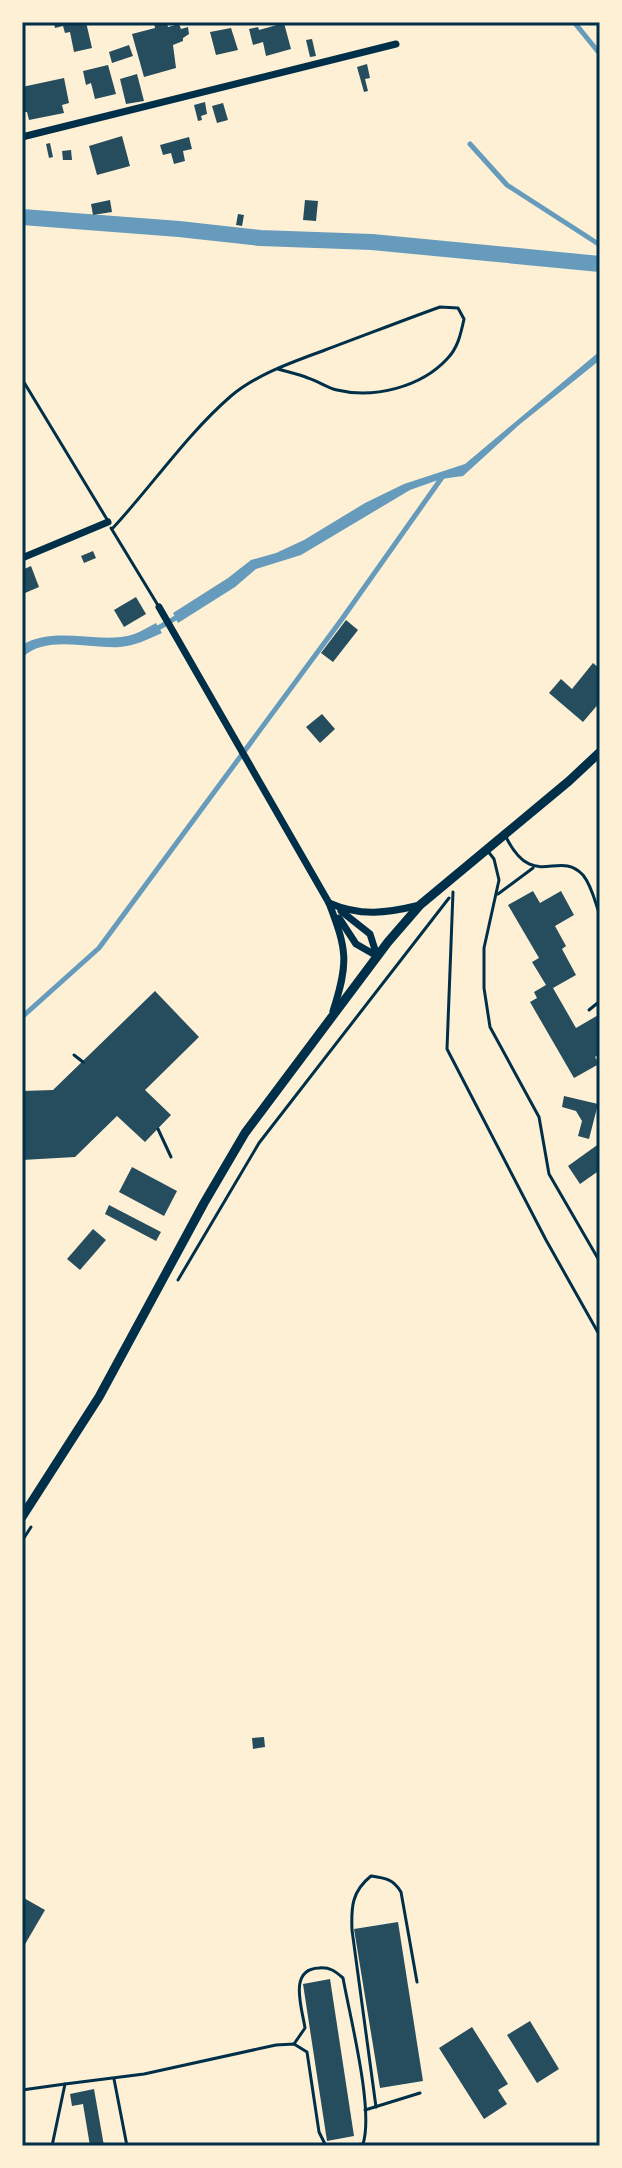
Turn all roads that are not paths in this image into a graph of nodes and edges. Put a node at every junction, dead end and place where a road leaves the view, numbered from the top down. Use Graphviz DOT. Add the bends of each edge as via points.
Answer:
graph roads {
  1 [pos="396,44"];
  2 [pos="22,137"];
  3 [pos="278,369"];
  4 [pos="22,379"];
  5 [pos="110,526"];
  6 [pos="22,558"];
  7 [pos="159,607"];
  8 [pos="600,752"];
  9 [pos="505,835"];
  10 [pos="487,850"];
  11 [pos="534,867"];
  12 [pos="498,894"];
  13 [pos="329,903"];
  14 [pos="420,905"];
  15 [pos="600,916"];
  16 [pos="377,956"];
  17 [pos="600,1001"];
  18 [pos="589,1010"];
  19 [pos="331,1017"];
  20 [pos="600,1262"];
  21 [pos="22,1517"];
  22 [pos="417,1982"];
  23 [pos="294,2044"];
  24 [pos="114,2078"];
  25 [pos="65,2084"];
  26 [pos="22,2090"];
  27 [pos="420,2093"];
  28 [pos="376,2107"];
  29 [pos="365,2110"];
  30 [pos="363,2145"];
  31 [pos="52,2146"];
  32 [pos="127,2146"];
  33 [pos="326,2146"];
  34 [pos="346,2146"];
  1 -- 2 [label="street"];
  3 -- 3 [label="lane" via="440,307 458,308 464,319 448,358 396,390 336,390"];
  3 -- 5 [label="lane" via="232,395"];
  4 -- 5 [label="lane"];
  5 -- 6 [label="street"];
  5 -- 7 [label="lane"];
  7 -- 13 [label="street"];
  8 -- 9 [label="street"];
  9 -- 10 [label="street"];
  9 -- 11 [label="lane" via="519,858"];
  10 -- 12 [label="lane" via="498,869"];
  10 -- 14 [label="street"];
  11 -- 12 [label="lane"];
  11 -- 15 [label="lane" via="577,870 589,885"];
  12 -- 20 [label="lane" via="484,948 490,1027 539,1117 549,1174"];
  13 -- 14 [label="street" via="371,914"];
  13 -- 16 [label="street" via="356,944"];
  13 -- 16 [label="street" via="364,927"];
  13 -- 19 [label="street" via="345,955"];
  14 -- 16 [label="street"];
  16 -- 19 [label="street"];
  17 -- 18 [label="lane"];
  19 -- 21 [label="street" via="237,1147 106,1384"];
  22 -- 28 [label="lane" via="401,1892 396,1883 371,1876 355,1893 351,1909"];
  23 -- 24 [label="lane"];
  23 -- 29 [label="lane" via="305,2028 298,1985 302,1976 312,1969 334,1970 343,1978"];
  23 -- 33 [label="lane" via="307,2052 319,2132"];
  24 -- 25 [label="lane"];
  24 -- 32 [label="lane"];
  25 -- 26 [label="lane"];
  25 -- 31 [label="lane"];
  27 -- 28 [label="lane"];
  28 -- 29 [label="lane"];
  29 -- 30 [label="lane"];
  30 -- 34 [label="lane"];
}
